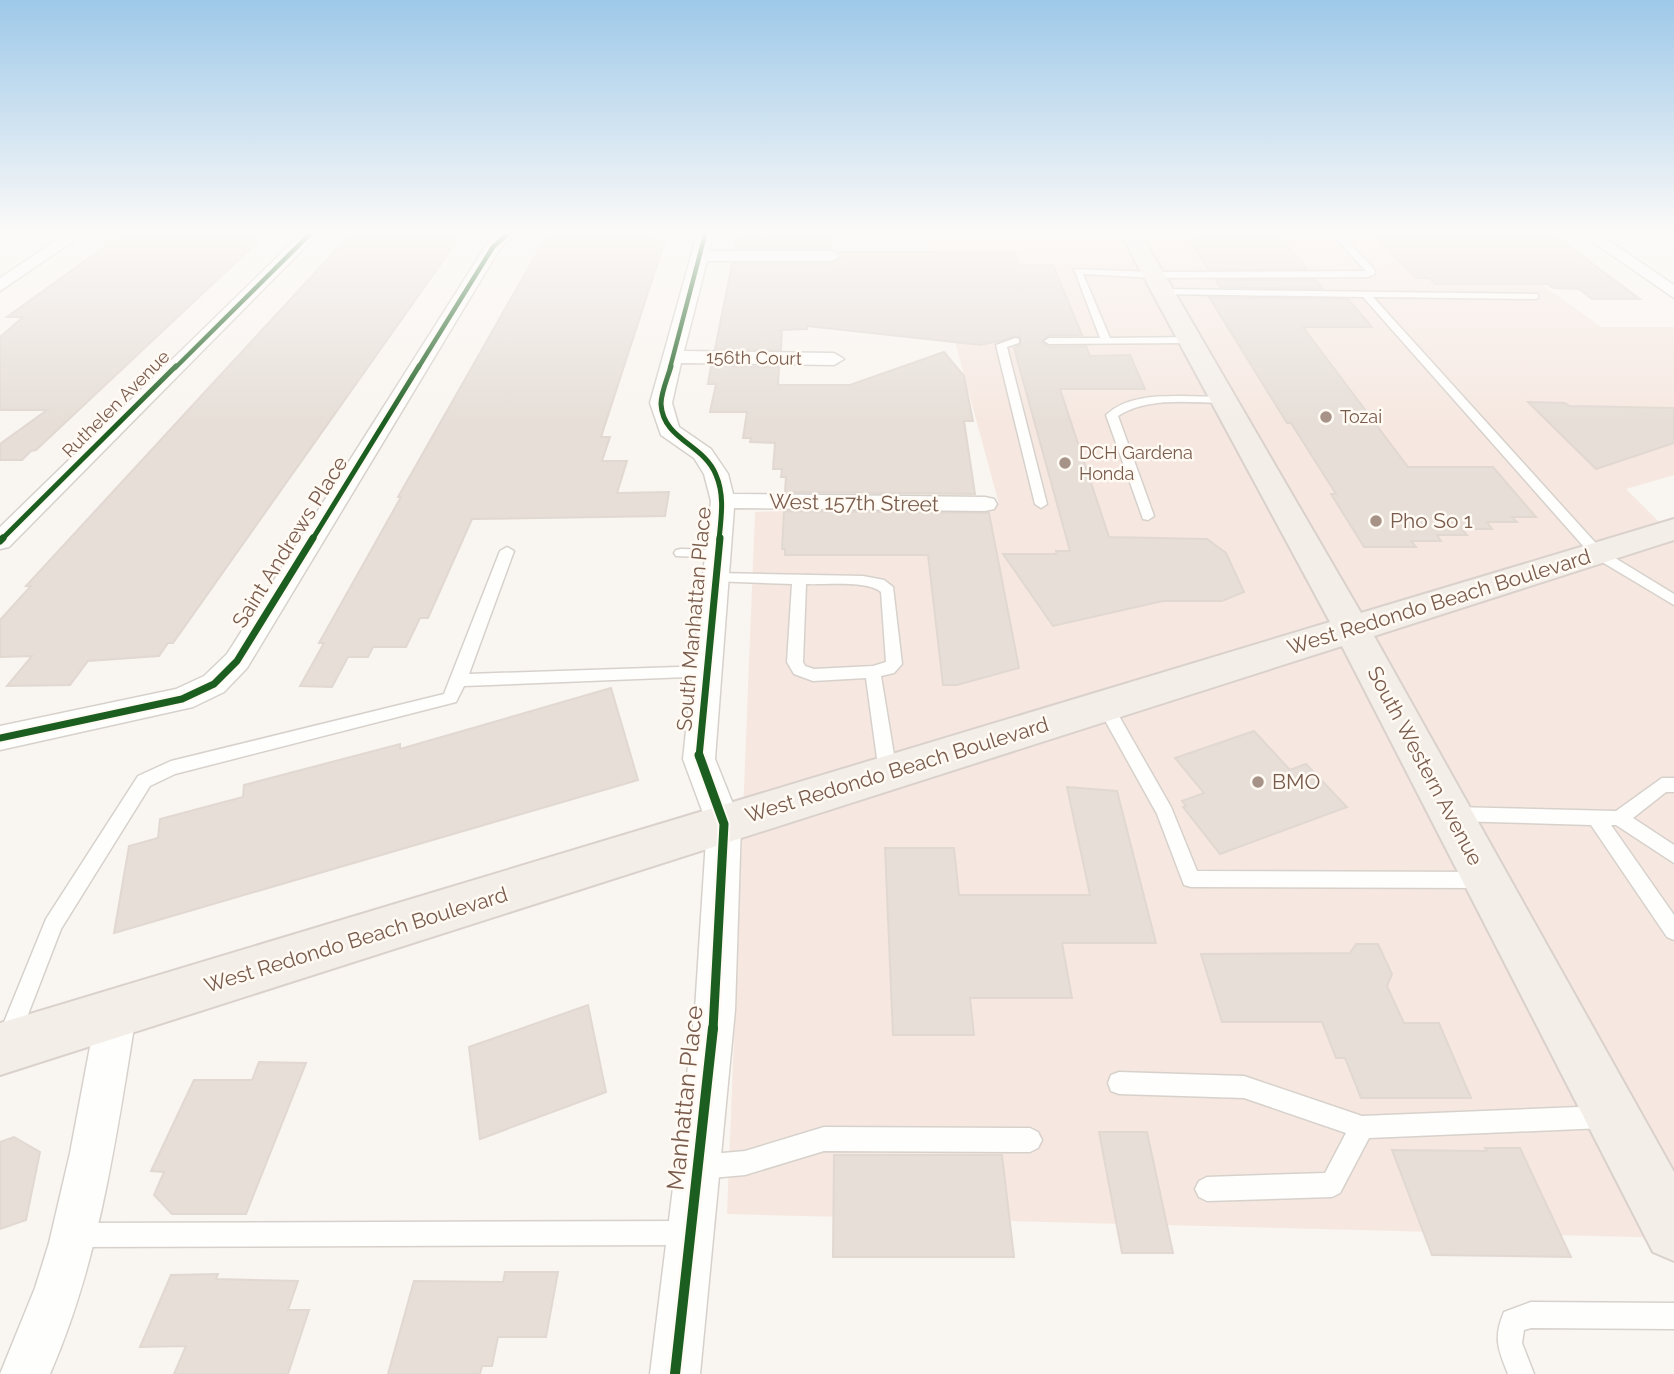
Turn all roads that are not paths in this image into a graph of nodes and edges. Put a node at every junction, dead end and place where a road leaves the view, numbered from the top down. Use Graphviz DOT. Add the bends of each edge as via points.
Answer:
graph roads {
  1 [pos="248,295"];
  2 [pos="463,295"];
  3 [pos="690,295"];
  4 [pos="1087,295"];
  5 [pos="1166,295"];
  6 [pos="1366,295"];
  7 [pos="1460,295"];
  8 [pos="1535,296"];
  9 [pos="1192,340"];
  10 [pos="1015,341"];
  11 [pos="1049,341"];
  12 [pos="1106,341"];
  13 [pos="674,357"];
  14 [pos="834,359"];
  15 [pos="1226,400"];
  16 [pos="723,501"];
  17 [pos="985,504"];
  18 [pos="1041,504"];
  19 [pos="1148,516"];
  20 [pos="1673,531"];
  21 [pos="0,541"];
  22 [pos="507,551"];
  23 [pos="681,553"];
  24 [pos="1597,553"];
  25 [pos="718,566"];
  26 [pos="799,580"];
  27 [pos="1674,600"];
  28 [pos="1352,629"];
  29 [pos="707,672"];
  30 [pos="873,672"];
  31 [pos="459,680"];
  32 [pos="1105,706"];
  33 [pos="0,738"];
  34 [pos="888,773"];
  35 [pos="1674,785"];
  36 [pos="1451,814"];
  37 [pos="1596,818"];
  38 [pos="1619,818"];
  39 [pos="723,824"];
  40 [pos="1674,855"];
  41 [pos="1486,880"];
  42 [pos="1674,932"];
  43 [pos="116,1015"];
  44 [pos="2,1048"];
  45 [pos="1119,1083"];
  46 [pos="1612,1116"];
  47 [pos="1362,1127"];
  48 [pos="1030,1140"];
  49 [pos="698,1167"];
  50 [pos="1207,1189"];
  51 [pos="1674,1231"];
  52 [pos="690,1233"];
  53 [pos="75,1235"];
  54 [pos="1674,1316"];
  55 [pos="24,1374"];
  56 [pos="675,1374"];
  57 [pos="1521,1374"];
  1 -- 21 [label="street, Ruthelen Avenue"];
  2 -- 33 [label="street, Saint Andrews Place" via="237,661 214,684 182,699"];
  3 -- 13 [label="street, South Manhattan Place"];
  4 -- 12 [label="lane"];
  5 -- 9 [label="main road, South Western Avenue"];
  6 -- 24 [label="lane"];
  7 -- 8 [label="lane"];
  9 -- 12 [label="lane"];
  9 -- 15 [label="main road, South Western Avenue"];
  10 -- 18 [label="lane" via="1001,345"];
  11 -- 12 [label="lane"];
  13 -- 14 [label="street, 156th Court"];
  13 -- 16 [label="street, South Manhattan Place" via="661,403 670,430 703,454 716,474"];
  15 -- 19 [label="lane" via="1147,401 1121,407 1112,415"];
  15 -- 28 [label="main road, South Western Avenue"];
  16 -- 17 [label="street, West 157th Street"];
  16 -- 25 [label="street, South Manhattan Place"];
  20 -- 24 [label="main road, West Redondo Beach Boulevard"];
  22 -- 31 [label="lane"];
  23 -- 25 [label="lane"];
  24 -- 27 [label="lane"];
  24 -- 28 [label="main road, West Redondo Beach Boulevard"];
  25 -- 26 [label="lane"];
  25 -- 29 [label="street, South Manhattan Place"];
  26 -- 30 [label="lane" via="795,662 799,670 813,675"];
  26 -- 30 [label="lane" via="871,582 888,590 894,664"];
  28 -- 32 [label="main road, West Redondo Beach Boulevard"];
  28 -- 36 [label="main road, South Western Avenue"];
  29 -- 31 [label="lane"];
  29 -- 39 [label="street, South Manhattan Place" via="699,759"];
  30 -- 34 [label="lane"];
  31 -- 44 [label="lane" via="450,698 156,773 144,781 53,925"];
  32 -- 34 [label="main road, West Redondo Beach Boulevard"];
  32 -- 41 [label="lane" via="1166,812 1191,879"];
  34 -- 39 [label="main road, West Redondo Beach Boulevard"];
  35 -- 38 [label="lane" via="1662,785"];
  36 -- 37 [label="lane"];
  36 -- 41 [label="main road, South Western Avenue"];
  37 -- 38 [label="lane"];
  37 -- 42 [label="lane"];
  38 -- 40 [label="lane"];
  39 -- 43 [label="main road, West Redondo Beach Boulevard"];
  39 -- 49 [label="street, Manhattan Place" via="715,1010"];
  41 -- 46 [label="main road, South Western Avenue"];
  43 -- 44 [label="main road, West Redondo Beach Boulevard"];
  43 -- 53 [label="street"];
  45 -- 47 [label="lane" via="1244,1087"];
  46 -- 47 [label="lane"];
  46 -- 51 [label="main road, South Western Avenue"];
  47 -- 50 [label="lane" via="1332,1185"];
  48 -- 49 [label="lane" via="824,1139 745,1163"];
  49 -- 52 [label="street, Manhattan Place"];
  52 -- 53 [label="lane"];
  52 -- 56 [label="street, Manhattan Place"];
  53 -- 55 [label="street" via="47,1327"];
  54 -- 57 [label="lane" via="1531,1315 1513,1321 1508,1343"];
}
